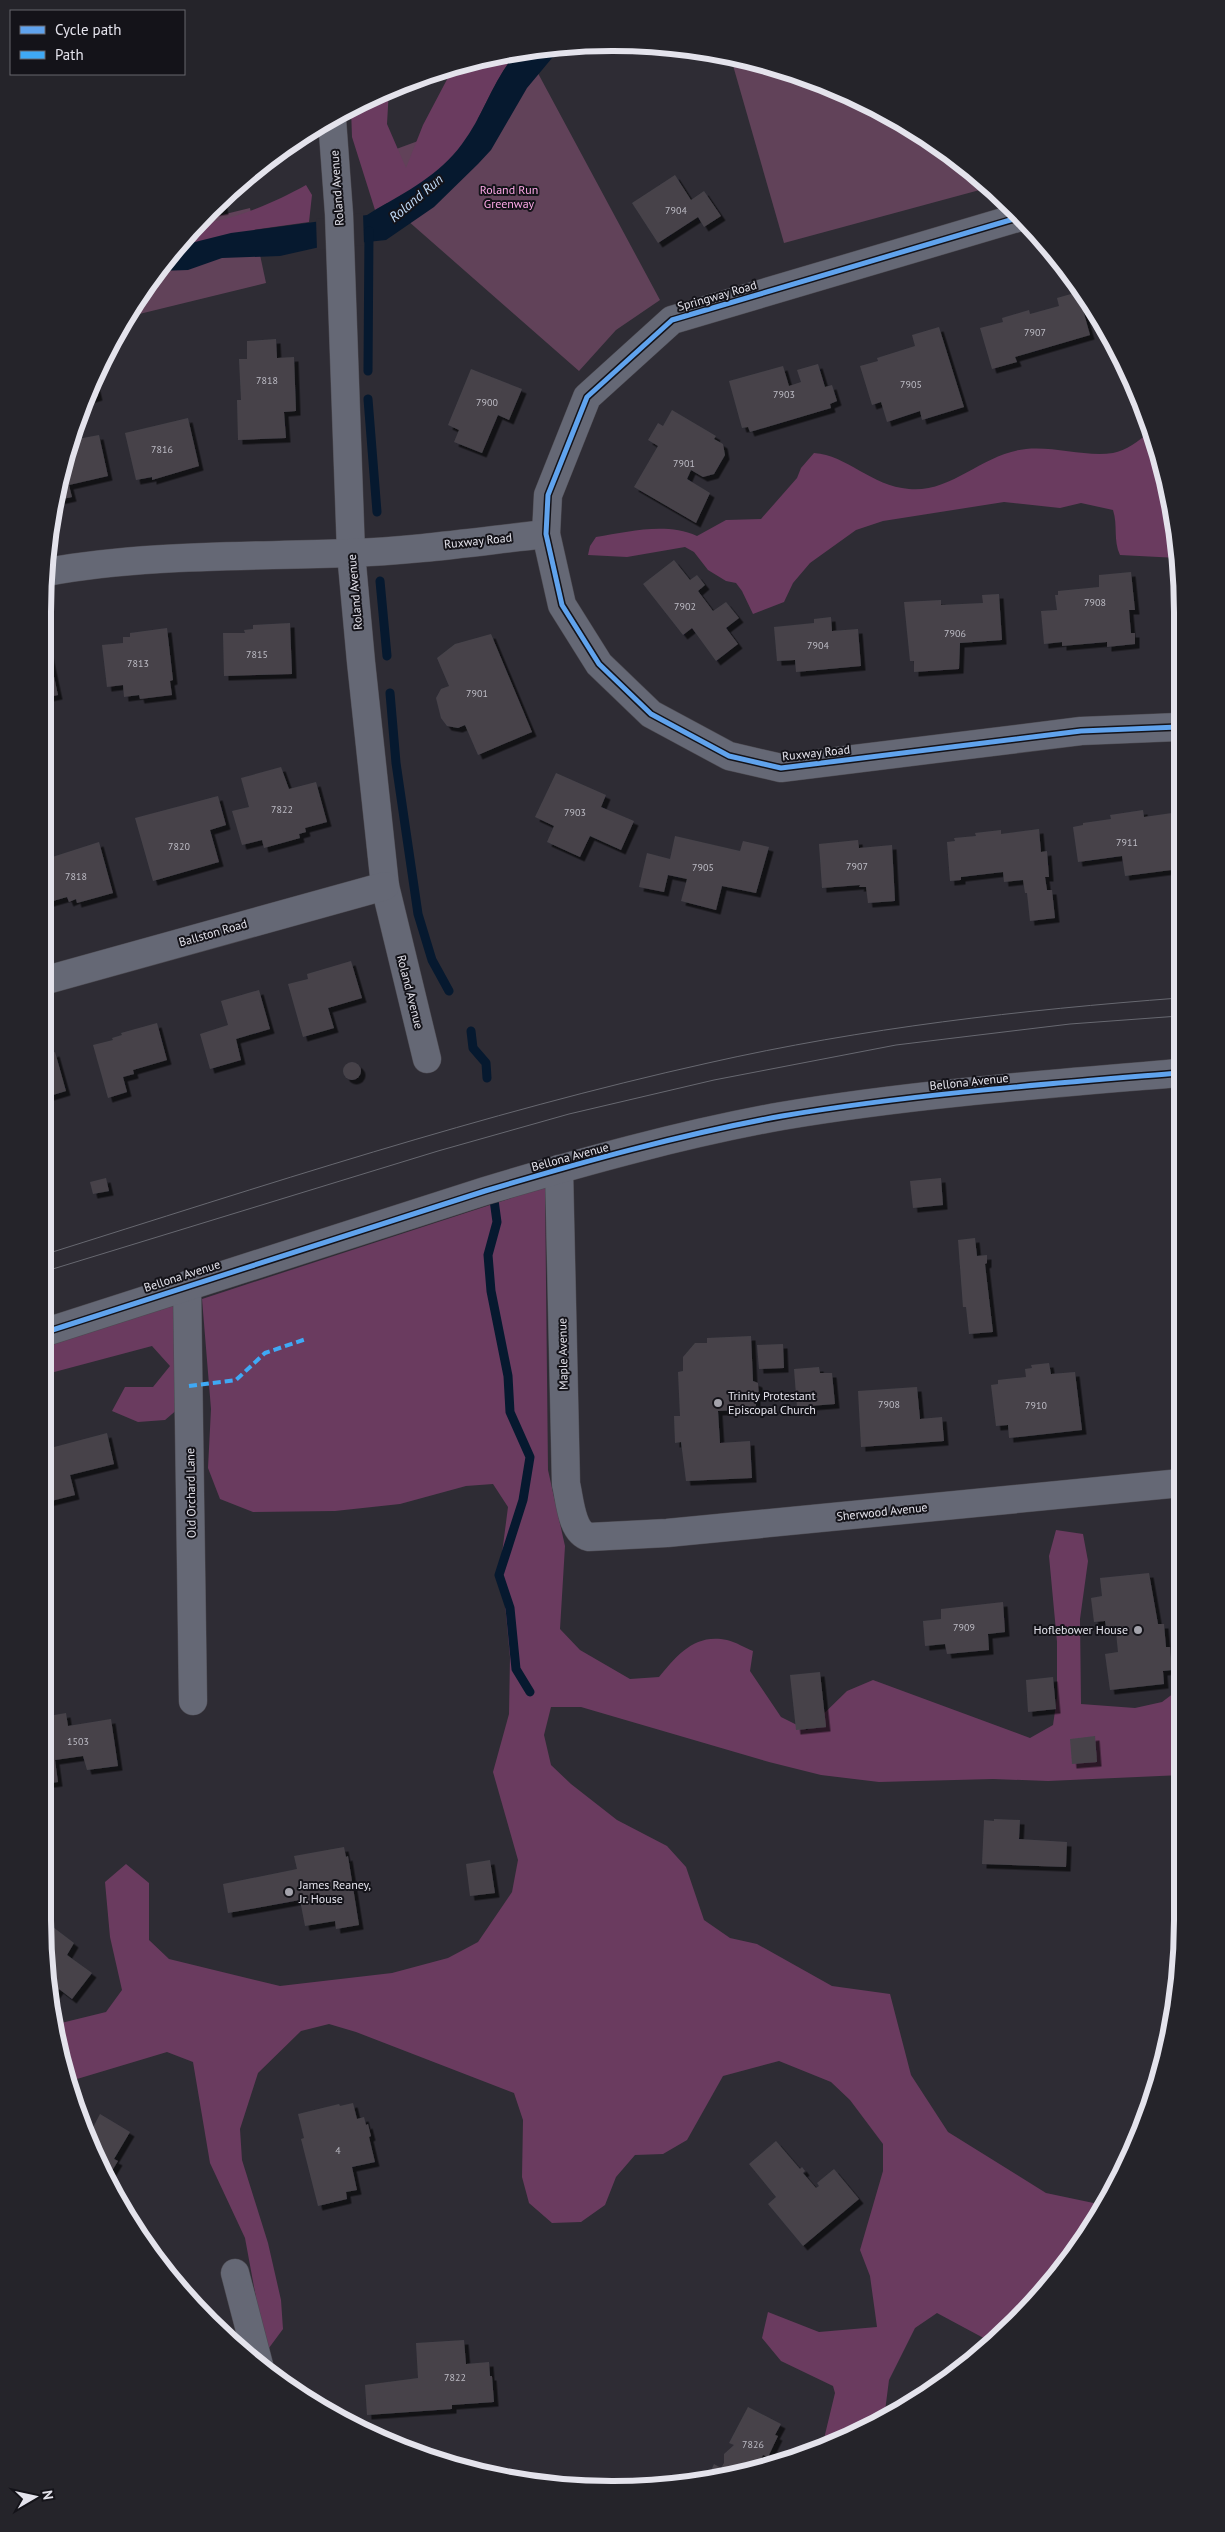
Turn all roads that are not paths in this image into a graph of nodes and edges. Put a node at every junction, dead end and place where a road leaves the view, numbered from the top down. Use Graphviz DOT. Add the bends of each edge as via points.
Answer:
graph roads {
  1 [pos="332,126"];
  2 [pos="1012,219"];
  3 [pos="546,534"];
  4 [pos="351,553"];
  5 [pos="53,571"];
  6 [pos="1174,726"];
  7 [pos="385,886"];
  8 [pos="51,979"];
  9 [pos="427,1059"];
  10 [pos="1174,1074"];
  11 [pos="559,1169"];
  12 [pos="187,1285"];
  13 [pos="51,1330"];
  14 [pos="1174,1483"];
  15 [pos="582,1535"];
  16 [pos="193,1702"];
  17 [pos="235,2273"];
  18 [pos="255,2351"];
  1 -- 4 [label="street, Roland Avenue" via="341,254"];
  2 -- 3 [label="street, Springway Road" via="672,320 587,397 548,495"];
  3 -- 4 [label="street, Ruxway Road"];
  3 -- 6 [label="street, Ruxway Road" via="562,605 599,664 651,714 729,756 781,768 1081,731"];
  4 -- 5 [label="street, Ruxway Road" via="97,563"];
  4 -- 7 [label="street, Roland Avenue"];
  7 -- 8 [label="street, Ballston Road"];
  7 -- 9 [label="street, Roland Avenue"];
  10 -- 11 [label="street, Bellona Avenue" via="864,1103 702,1133"];
  11 -- 12 [label="street, Bellona Avenue"];
  11 -- 15 [label="street, Maple Avenue" via="566,1484 577,1528"];
  12 -- 13 [label="street, Bellona Avenue"];
  12 -- 16 [label="street, Old Orchard Lane"];
  14 -- 15 [label="street, Sherwood Avenue" via="667,1534"];
  17 -- 18 [label="street"];
}
